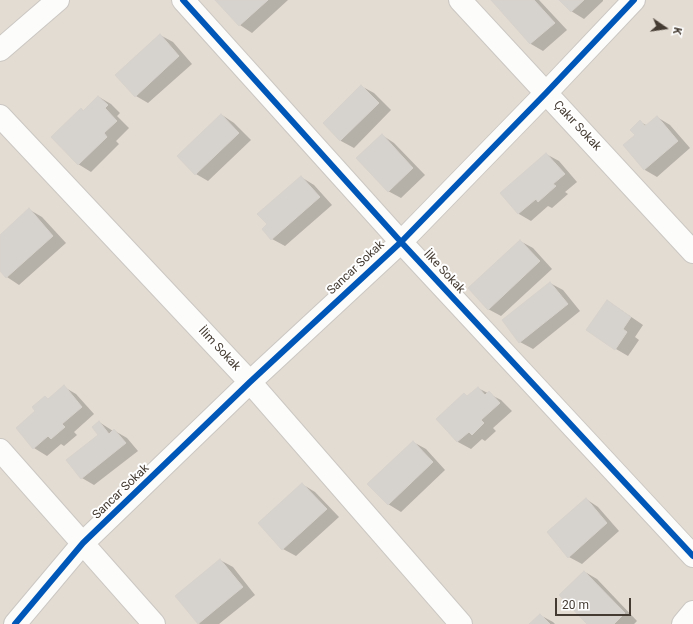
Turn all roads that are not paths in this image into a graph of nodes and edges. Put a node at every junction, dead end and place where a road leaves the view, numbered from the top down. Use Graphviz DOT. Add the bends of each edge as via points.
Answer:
graph roads {
  1 [pos="58,0"];
  2 [pos="183,0"];
  3 [pos="460,0"];
  4 [pos="634,0"];
  5 [pos="0,50"];
  6 [pos="546,93"];
  7 [pos="0,116"];
  8 [pos="401,242"];
  9 [pos="693,252"];
  10 [pos="250,382"];
  11 [pos="0,450"];
  12 [pos="83,543"];
  13 [pos="693,556"];
  14 [pos="693,612"];
  15 [pos="15,624"];
  16 [pos="154,624"];
  17 [pos="461,624"];
  18 [pos="683,624"];
  1 -- 5 [label="street"];
  2 -- 8 [label="street, İlke Sokak"];
  3 -- 6 [label="street, Çakır Sokak"];
  4 -- 6 [label="street, Sancar Sokak"];
  6 -- 8 [label="street, Sancar Sokak"];
  6 -- 9 [label="street, Çakır Sokak"];
  7 -- 10 [label="street, İlim Sokak"];
  8 -- 10 [label="street, Sancar Sokak"];
  8 -- 13 [label="street, İlke Sokak"];
  10 -- 12 [label="street, Sancar Sokak"];
  10 -- 17 [label="street, İlim Sokak"];
  11 -- 12 [label="street"];
  12 -- 15 [label="street, Sancar Sokak"];
  12 -- 16 [label="street"];
  14 -- 18 [label="street"];
}
